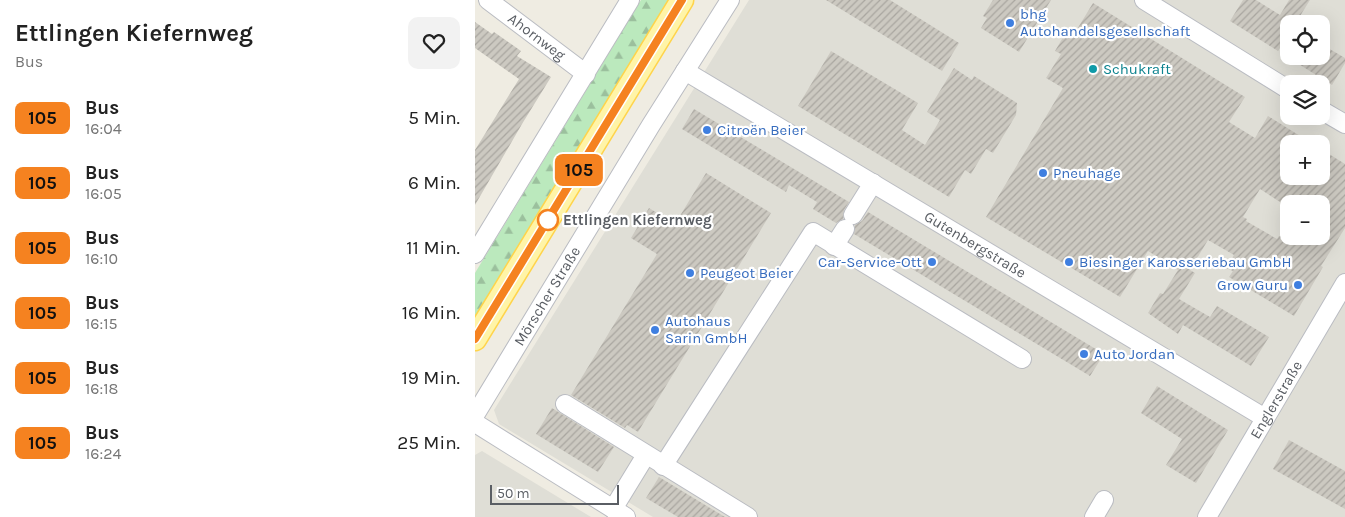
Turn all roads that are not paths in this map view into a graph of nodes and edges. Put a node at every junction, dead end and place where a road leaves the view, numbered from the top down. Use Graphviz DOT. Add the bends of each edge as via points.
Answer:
graph roads {
  1 [pos="488,0"];
  2 [pos="630,0"];
  3 [pos="683,0"];
  4 [pos="730,0"];
  5 [pos="1144,0"];
  6 [pos="685,71"];
  7 [pos="586,74"];
  8 [pos="1280,84"];
  9 [pos="1330,115"];
  10 [pos="1345,124"];
  11 [pos="873,183"];
  12 [pos="834,246"];
  13 [pos="475,254"];
  14 [pos="1345,283"];
  15 [pos="475,339"];
  16 [pos="1023,358"];
  17 [pos="565,404"];
  18 [pos="475,415"];
  19 [pos="1265,418"];
  20 [pos="475,423"];
  21 [pos="646,455"];
  22 [pos="663,466"];
  23 [pos="1104,500"];
  24 [pos="620,513"];
  25 [pos="748,517"];
  26 [pos="1094,517"];
  27 [pos="1207,517"];
  1 -- 7 [label="street, Ahornweg"];
  2 -- 7 [label="street"];
  3 -- 15 [label="main road"];
  4 -- 6 [label="street, Mörscher Straße"];
  5 -- 8 [label="street"];
  6 -- 11 [label="street, Gutenbergstraße"];
  6 -- 18 [label="street, Mörscher Straße"];
  7 -- 13 [label="street"];
  9 -- 10 [label="street"];
  11 -- 12 [label="street"];
  11 -- 19 [label="street, Gutenbergstraße"];
  12 -- 16 [label="street"];
  12 -- 22 [label="street" via="813,232"];
  14 -- 19 [label="street, Englerstraße"];
  17 -- 21 [label="street"];
  19 -- 27 [label="street, Englerstraße"];
  20 -- 24 [label="street"];
  21 -- 22 [label="street"];
  21 -- 24 [label="street"];
  22 -- 25 [label="street"];
  23 -- 26 [label="street"];
}
